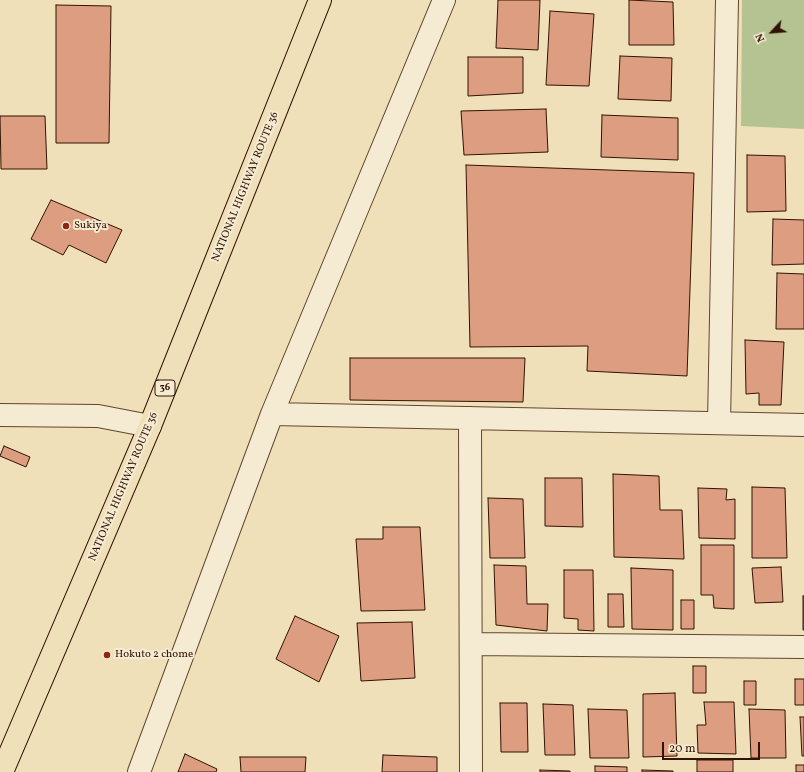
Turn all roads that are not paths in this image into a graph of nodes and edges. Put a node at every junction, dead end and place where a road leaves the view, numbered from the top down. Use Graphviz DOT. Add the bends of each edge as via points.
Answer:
graph roads {
  1 [pos="320,0"];
  2 [pos="444,0"];
  3 [pos="726,0"];
  4 [pos="272,414"];
  5 [pos="0,415"];
  6 [pos="470,418"];
  7 [pos="719,423"];
  8 [pos="804,425"];
  9 [pos="150,426"];
  10 [pos="471,644"];
  11 [pos="804,647"];
  12 [pos="2,772"];
  13 [pos="139,772"];
  14 [pos="471,772"];
  1 -- 9 [label="highway, NATIONAL HIGHWAY ROUTE 36 / 36"];
  2 -- 4 [label="street"];
  3 -- 7 [label="street"];
  4 -- 6 [label="street"];
  4 -- 13 [label="street"];
  5 -- 9 [label="street" via="98,416"];
  6 -- 7 [label="street"];
  6 -- 10 [label="street"];
  7 -- 8 [label="street"];
  9 -- 12 [label="highway, NATIONAL HIGHWAY ROUTE 36 / 36"];
  10 -- 11 [label="street"];
  10 -- 14 [label="street"];
}
